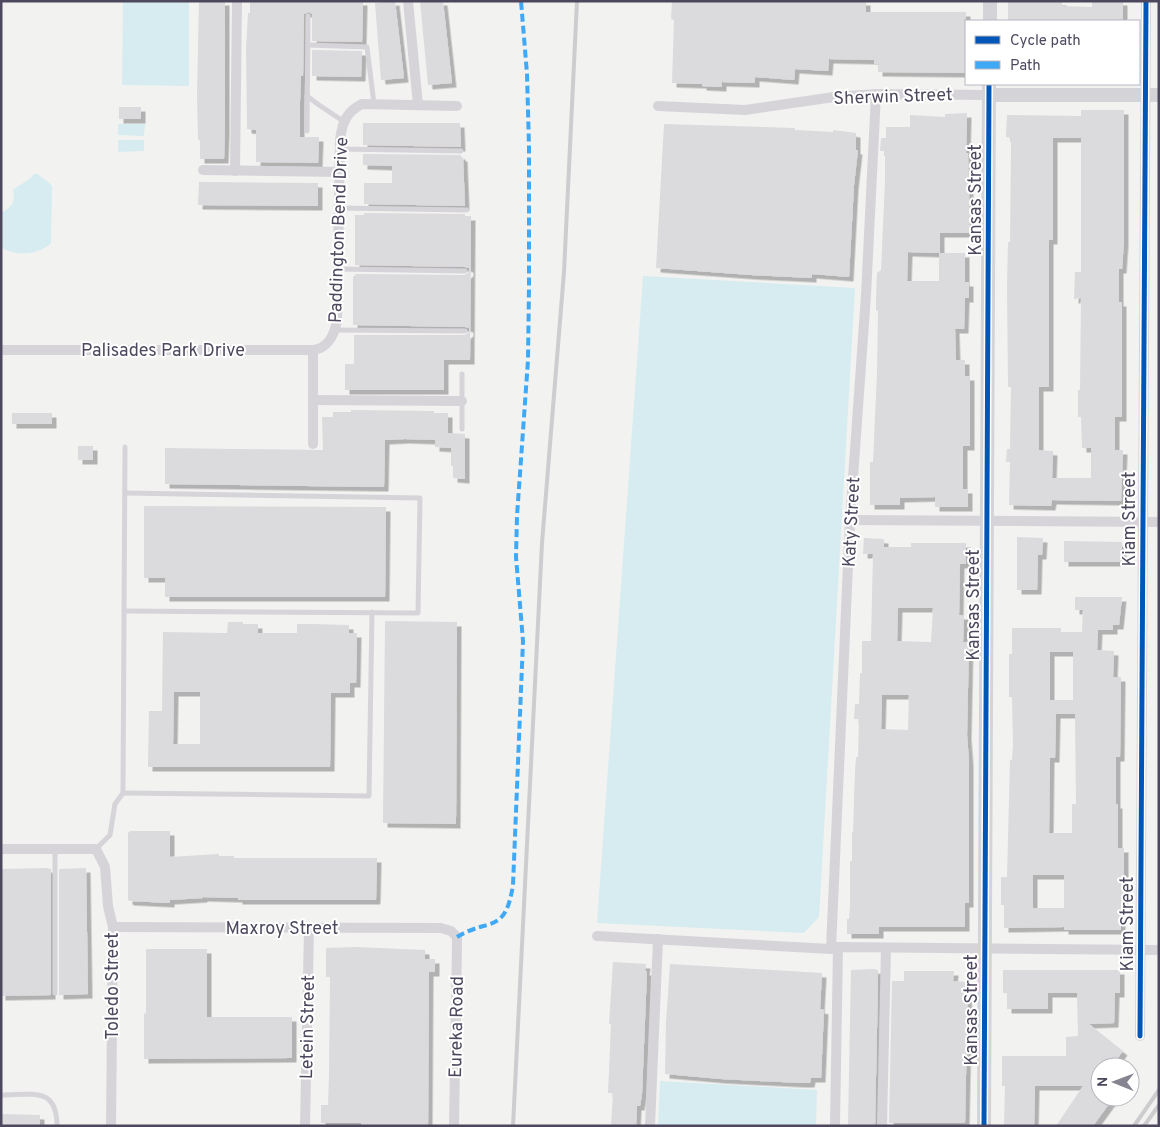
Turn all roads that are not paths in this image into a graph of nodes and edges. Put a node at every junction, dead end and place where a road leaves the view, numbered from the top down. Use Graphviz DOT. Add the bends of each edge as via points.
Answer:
graph roads {
  1 [pos="237,1"];
  2 [pos="408,1"];
  3 [pos="990,1"];
  4 [pos="1146,1"];
  5 [pos="308,16"];
  6 [pos="990,20"];
  7 [pos="308,45"];
  8 [pos="989,89"];
  9 [pos="876,94"];
  10 [pos="1152,95"];
  11 [pos="307,96"];
  12 [pos="374,104"];
  13 [pos="418,105"];
  14 [pos="457,106"];
  15 [pos="658,106"];
  16 [pos="346,116"];
  17 [pos="306,131"];
  18 [pos="340,149"];
  19 [pos="461,151"];
  20 [pos="203,170"];
  21 [pos="235,171"];
  22 [pos="340,172"];
  23 [pos="339,208"];
  24 [pos="467,210"];
  25 [pos="338,269"];
  26 [pos="465,271"];
  27 [pos="335,330"];
  28 [pos="466,331"];
  29 [pos="325,346"];
  30 [pos="1,350"];
  31 [pos="313,350"];
  32 [pos="462,374"];
  33 [pos="312,400"];
  34 [pos="462,401"];
  35 [pos="462,429"];
  36 [pos="313,444"];
  37 [pos="125,447"];
  38 [pos="125,493"];
  39 [pos="850,520"];
  40 [pos="987,521"];
  41 [pos="1142,522"];
  42 [pos="1159,522"];
  43 [pos="124,610"];
  44 [pos="372,612"];
  45 [pos="123,793"];
  46 [pos="1,849"];
  47 [pos="55,849"];
  48 [pos="96,849"];
  49 [pos="113,927"];
  50 [pos="309,928"];
  51 [pos="451,931"];
  52 [pos="597,936"];
  53 [pos="658,939"];
  54 [pos="834,948"];
  55 [pos="886,948"];
  56 [pos="984,949"];
  57 [pos="1141,950"];
  58 [pos="1159,950"];
  59 [pos="55,993"];
  60 [pos="1140,1036"];
  61 [pos="1,1095"];
  62 [pos="58,1126"];
  63 [pos="111,1126"];
  64 [pos="305,1126"];
  65 [pos="454,1126"];
  66 [pos="650,1126"];
  67 [pos="835,1126"];
  68 [pos="882,1126"];
  69 [pos="984,1126"];
  1 -- 21 [label="street"];
  2 -- 13 [label="street"];
  3 -- 6 [label="street"];
  4 -- 10 [label="street, Kiam Street"];
  5 -- 7 [label="lane"];
  7 -- 11 [label="lane"];
  7 -- 12 [label="lane" via="367,47"];
  8 -- 9 [label="street, Sherwin Street"];
  8 -- 10 [label="street, Sherwin Street"];
  8 -- 40 [label="street, Kansas Street"];
  9 -- 15 [label="street, Sherwin Street" via="834,96 745,110"];
  9 -- 39 [label="street, Katy Street"];
  10 -- 41 [label="street, Kiam Street"];
  11 -- 16 [label="lane"];
  11 -- 17 [label="lane"];
  12 -- 13 [label="street"];
  12 -- 16 [label="street" via="362,104"];
  13 -- 14 [label="street"];
  16 -- 18 [label="street, Paddington Bend Drive" via="341,127"];
  18 -- 19 [label="lane"];
  18 -- 22 [label="street, Paddington Bend Drive"];
  20 -- 21 [label="street"];
  21 -- 22 [label="street"];
  22 -- 23 [label="street, Paddington Bend Drive"];
  23 -- 24 [label="lane"];
  23 -- 25 [label="street, Paddington Bend Drive"];
  25 -- 26 [label="lane"];
  25 -- 27 [label="street, Paddington Bend Drive"];
  27 -- 28 [label="lane"];
  27 -- 29 [label="street, Paddington Bend Drive"];
  29 -- 31 [label="street, Palisades Park Drive"];
  30 -- 31 [label="street, Palisades Park Drive"];
  31 -- 33 [label="street"];
  32 -- 34 [label="lane"];
  33 -- 34 [label="street"];
  33 -- 36 [label="street"];
  34 -- 35 [label="lane"];
  37 -- 38 [label="lane"];
  38 -- 43 [label="lane"];
  38 -- 44 [label="lane" via="420,498 418,613"];
  39 -- 40 [label="street"];
  39 -- 54 [label="street, Katy Street"];
  40 -- 41 [label="street"];
  40 -- 56 [label="street, Kansas Street"];
  41 -- 42 [label="street"];
  41 -- 57 [label="street, Kiam Street"];
  43 -- 44 [label="lane"];
  43 -- 45 [label="lane"];
  44 -- 45 [label="lane" via="369,796"];
  45 -- 48 [label="lane" via="115,804 110,835"];
  46 -- 47 [label="street"];
  47 -- 48 [label="street"];
  47 -- 59 [label="lane"];
  48 -- 49 [label="street, Toledo Street" via="105,867"];
  49 -- 50 [label="street, Maxroy Street"];
  49 -- 63 [label="street, Toledo Street"];
  50 -- 51 [label="street, Maxroy Street" via="441,928"];
  50 -- 64 [label="street, Letein Street"];
  51 -- 65 [label="street, Eureka Road" via="457,937"];
  52 -- 53 [label="street"];
  53 -- 54 [label="street"];
  53 -- 66 [label="street"];
  54 -- 55 [label="street"];
  54 -- 67 [label="street, Katy Street"];
  55 -- 56 [label="street"];
  55 -- 68 [label="street"];
  56 -- 57 [label="street"];
  56 -- 69 [label="street, Kansas Street"];
  57 -- 58 [label="street"];
  57 -- 60 [label="street, Kiam Street"];
  61 -- 62 [label="lane" via="38,1095 50,1099 55,1105"];
}
